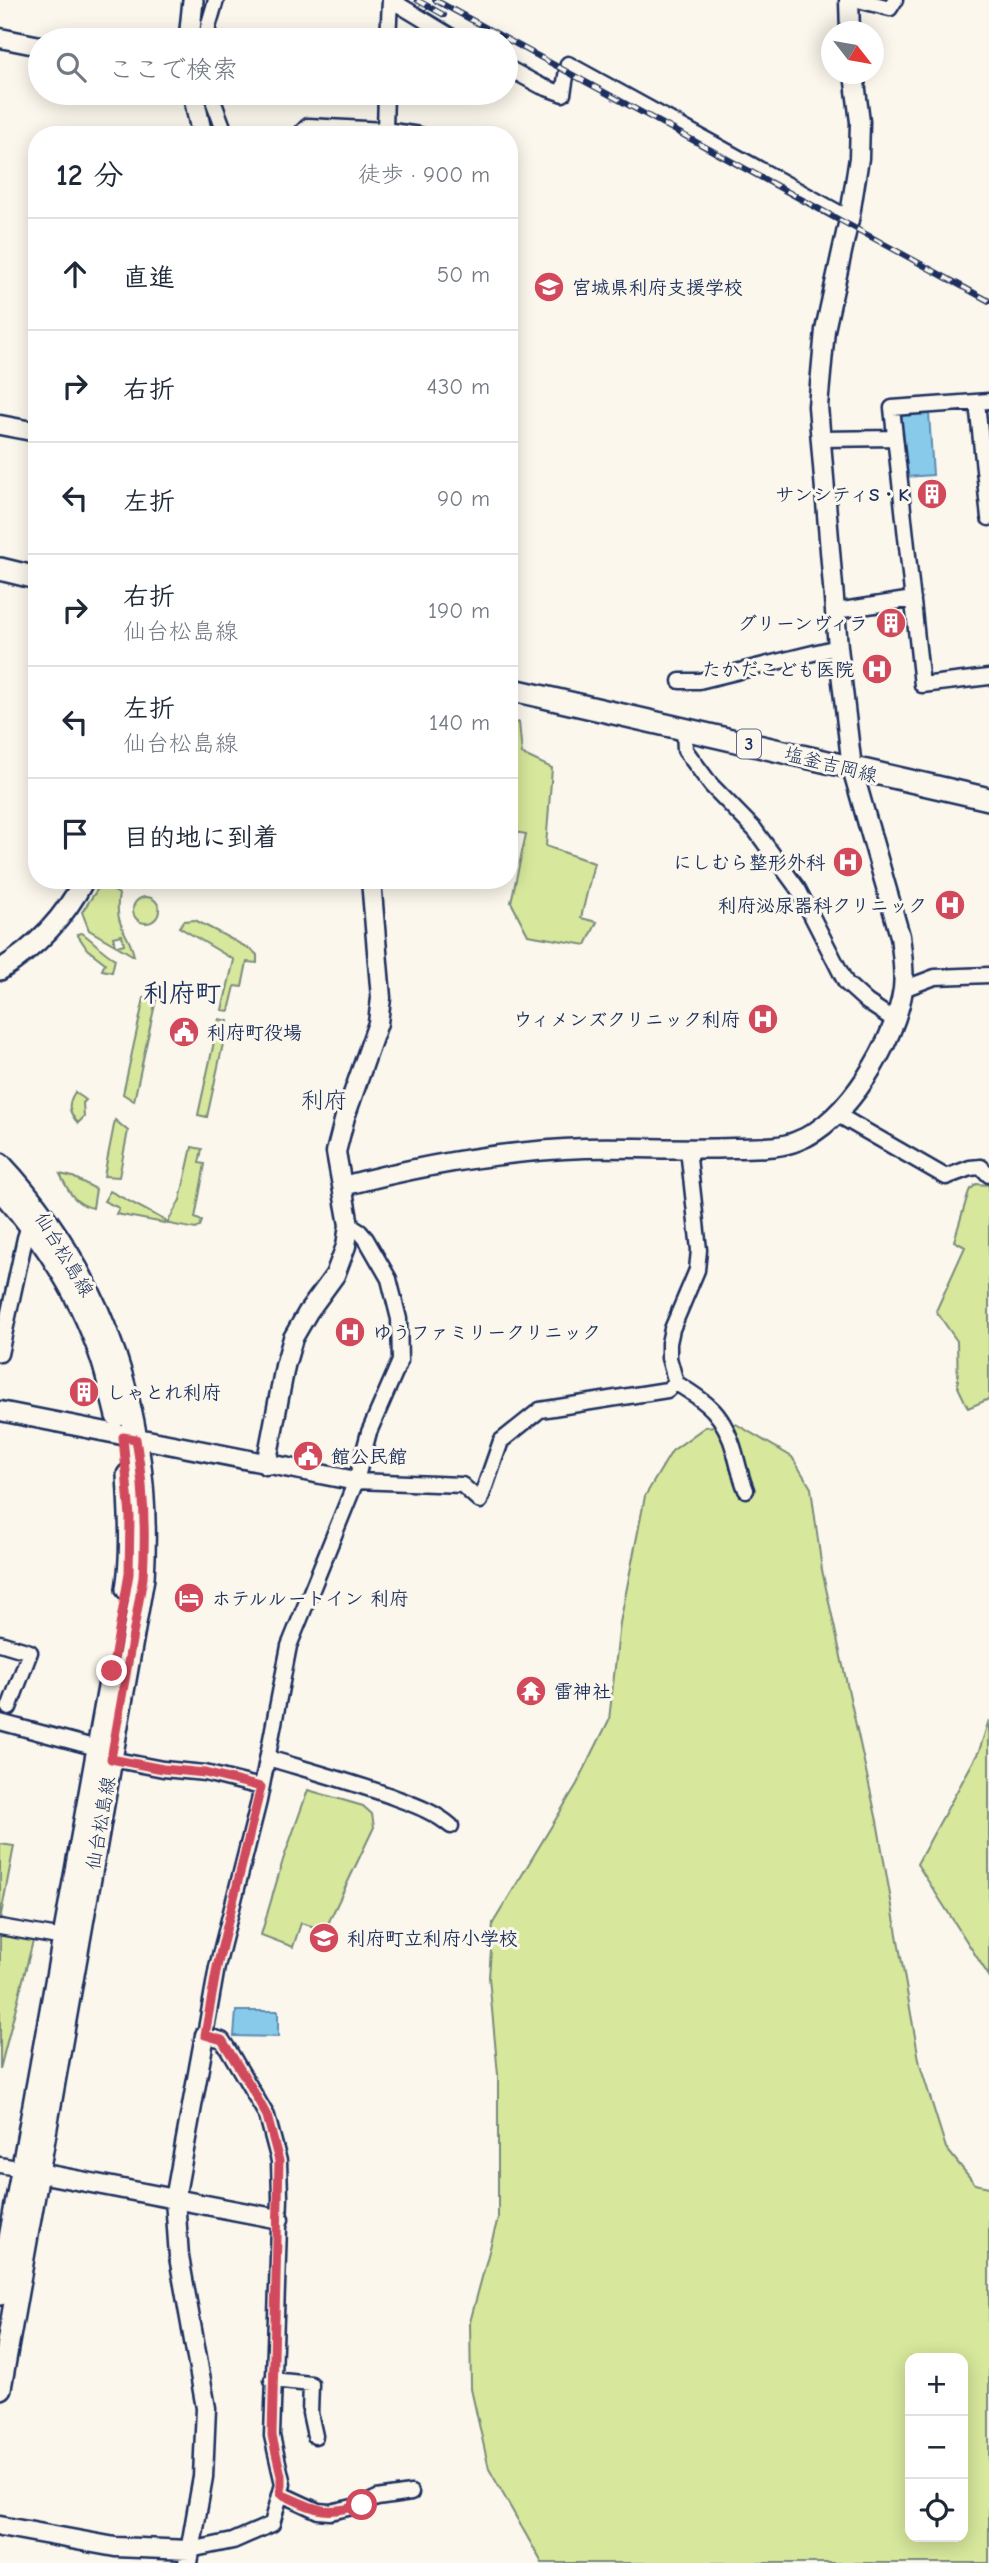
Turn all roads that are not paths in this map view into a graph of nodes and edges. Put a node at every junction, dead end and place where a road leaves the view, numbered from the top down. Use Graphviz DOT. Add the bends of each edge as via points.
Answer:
graph roads {
  1 [pos="193,0"];
  2 [pos="216,0"];
  3 [pos="390,0"];
  4 [pos="849,0"];
  5 [pos="858,0"];
  6 [pos="895,0"];
  7 [pos="850,21"];
  8 [pos="190,28"];
  9 [pos="208,28"];
  10 [pos="389,28"];
  11 [pos="437,28"];
  12 [pos="0,38"];
  13 [pos="28,44"];
  14 [pos="518,74"];
  15 [pos="855,84"];
  16 [pos="196,105"];
  17 [pos="215,105"];
  18 [pos="386,105"];
  19 [pos="200,126"];
  20 [pos="223,126"];
  21 [pos="385,126"];
  22 [pos="850,215"];
  23 [pos="983,402"];
  24 [pos="0,425"];
  25 [pos="28,430"];
  26 [pos="895,438"];
  27 [pos="821,439"];
  28 [pos="989,518"];
  29 [pos="0,569"];
  30 [pos="28,576"];
  31 [pos="912,599"];
  32 [pos="836,611"];
  33 [pos="838,648"];
  34 [pos="989,677"];
  35 [pos="680,681"];
  36 [pos="518,691"];
  37 [pos="684,729"];
  38 [pos="852,768"];
  39 [pos="989,799"];
  40 [pos="79,889"];
  41 [pos="372,889"];
  42 [pos="0,970"];
  43 [pos="989,975"];
  44 [pos="903,989"];
  45 [pos="894,1020"];
  46 [pos="838,1115"];
  47 [pos="688,1149"];
  48 [pos="0,1164"];
  49 [pos="989,1175"];
  50 [pos="343,1186"];
  51 [pos="0,1189"];
  52 [pos="30,1223"];
  53 [pos="349,1225"];
  54 [pos="5,1306"];
  55 [pos="0,1354"];
  56 [pos="676,1383"];
  57 [pos="0,1411"];
  58 [pos="129,1438"];
  59 [pos="266,1465"];
  60 [pos="356,1481"];
  61 [pos="746,1490"];
  62 [pos="0,1643"];
  63 [pos="9,1708"];
  64 [pos="0,1722"];
  65 [pos="104,1753"];
  66 [pos="268,1758"];
  67 [pos="261,1787"];
  68 [pos="451,1826"];
  69 [pos="0,1927"];
  70 [pos="64,1938"];
  71 [pos="205,2035"];
  72 [pos="0,2165"];
  73 [pos="29,2171"];
  74 [pos="175,2199"];
  75 [pos="279,2219"];
  76 [pos="0,2294"];
  77 [pos="272,2380"];
  78 [pos="0,2388"];
  79 [pos="314,2436"];
  80 [pos="411,2493"];
  81 [pos="281,2494"];
  82 [pos="0,2526"];
  83 [pos="189,2557"];
  1 -- 8 [label="main road"];
  2 -- 9 [label="street"];
  3 -- 10 [label="street"];
  3 -- 11 [label="street"];
  4 -- 7 [label="street"];
  5 -- 6 [label="street" via="890,8"];
  12 -- 13 [label="street"];
  14 -- 22 [label="street" via="563,94 568,64"];
  15 -- 22 [label="street" via="859,159"];
  16 -- 19 [label="main road"];
  17 -- 20 [label="street"];
  18 -- 21 [label="street"];
  22 -- 27 [label="street" via="825,330 818,406"];
  23 -- 26 [label="street" via="892,408"];
  23 -- 28 [label="street"];
  24 -- 25 [label="street"];
  26 -- 27 [label="street"];
  26 -- 31 [label="street"];
  27 -- 32 [label="street"];
  29 -- 30 [label="main road"];
  31 -- 32 [label="street"];
  31 -- 34 [label="street" via="922,685"];
  32 -- 33 [label="street"];
  33 -- 35 [label="street" via="699,681"];
  33 -- 38 [label="street"];
  36 -- 37 [label="main road, 塩釜吉岡線 / 3"];
  37 -- 38 [label="main road, 塩釜吉岡線 / 3"];
  37 -- 45 [label="street" via="685,750 755,830 797,889 846,983"];
  38 -- 39 [label="main road, 塩釜吉岡線 / 3"];
  38 -- 44 [label="street" via="900,936"];
  40 -- 42 [label="main road" via="51,929"];
  41 -- 50 [label="street" via="381,999 378,1023 339,1135 336,1152"];
  43 -- 44 [label="street" via="935,977"];
  44 -- 45 [label="street"];
  45 -- 46 [label="street" via="870,1071"];
  46 -- 47 [label="street" via="797,1142"];
  46 -- 49 [label="street" via="946,1177 981,1167"];
  47 -- 50 [label="street" via="584,1149 495,1156 413,1167"];
  47 -- 56 [label="street" via="699,1250 697,1270 669,1343 668,1358"];
  48 -- 58 [label="main road, 仙台松島線" via="47,1219 106,1326 118,1366"];
  50 -- 53 [label="street"];
  51 -- 52 [label="main road, 仙台松島線"];
  52 -- 54 [label="street"];
  52 -- 58 [label="main road, 仙台松島線" via="55,1260 91,1332"];
  53 -- 59 [label="street" via="335,1275 293,1338"];
  53 -- 60 [label="street" via="366,1239 389,1279 401,1339 400,1361 369,1432"];
  54 -- 55 [label="street"];
  56 -- 60 [label="street" via="667,1390 540,1410 501,1441 480,1501 462,1485"];
  56 -- 61 [label="street" via="719,1415"];
  57 -- 58 [label="street"];
  58 -- 59 [label="street"];
  58 -- 65 [label="main road, 仙台松島線" via="129,1574"];
  59 -- 60 [label="street"];
  60 -- 66 [label="street" via="289,1646"];
  62 -- 63 [label="street" via="30,1652"];
  64 -- 65 [label="street"];
  65 -- 67 [label="street"];
  65 -- 70 [label="main road, 仙台松島線"];
  65 -- 73 [label="main road, 仙台松島線"];
  66 -- 67 [label="street"];
  66 -- 68 [label="street" via="401,1800 435,1813"];
  67 -- 71 [label="street"];
  69 -- 70 [label="street"];
  70 -- 73 [label="main road, 仙台松島線"];
  71 -- 74 [label="street"];
  71 -- 75 [label="street" via="222,2040 267,2116 279,2161"];
  72 -- 73 [label="street"];
  73 -- 74 [label="street"];
  73 -- 76 [label="main road, 仙台松島線"];
  73 -- 78 [label="main road, 仙台松島線"];
  74 -- 75 [label="street"];
  74 -- 83 [label="street" via="179,2258 206,2408 203,2477"];
  75 -- 77 [label="street"];
  77 -- 79 [label="street" via="311,2384"];
  77 -- 81 [label="street" via="272,2436"];
  80 -- 81 [label="street" via="330,2512"];
  81 -- 83 [label="street" via="272,2524"];
  82 -- 83 [label="street"];
}
